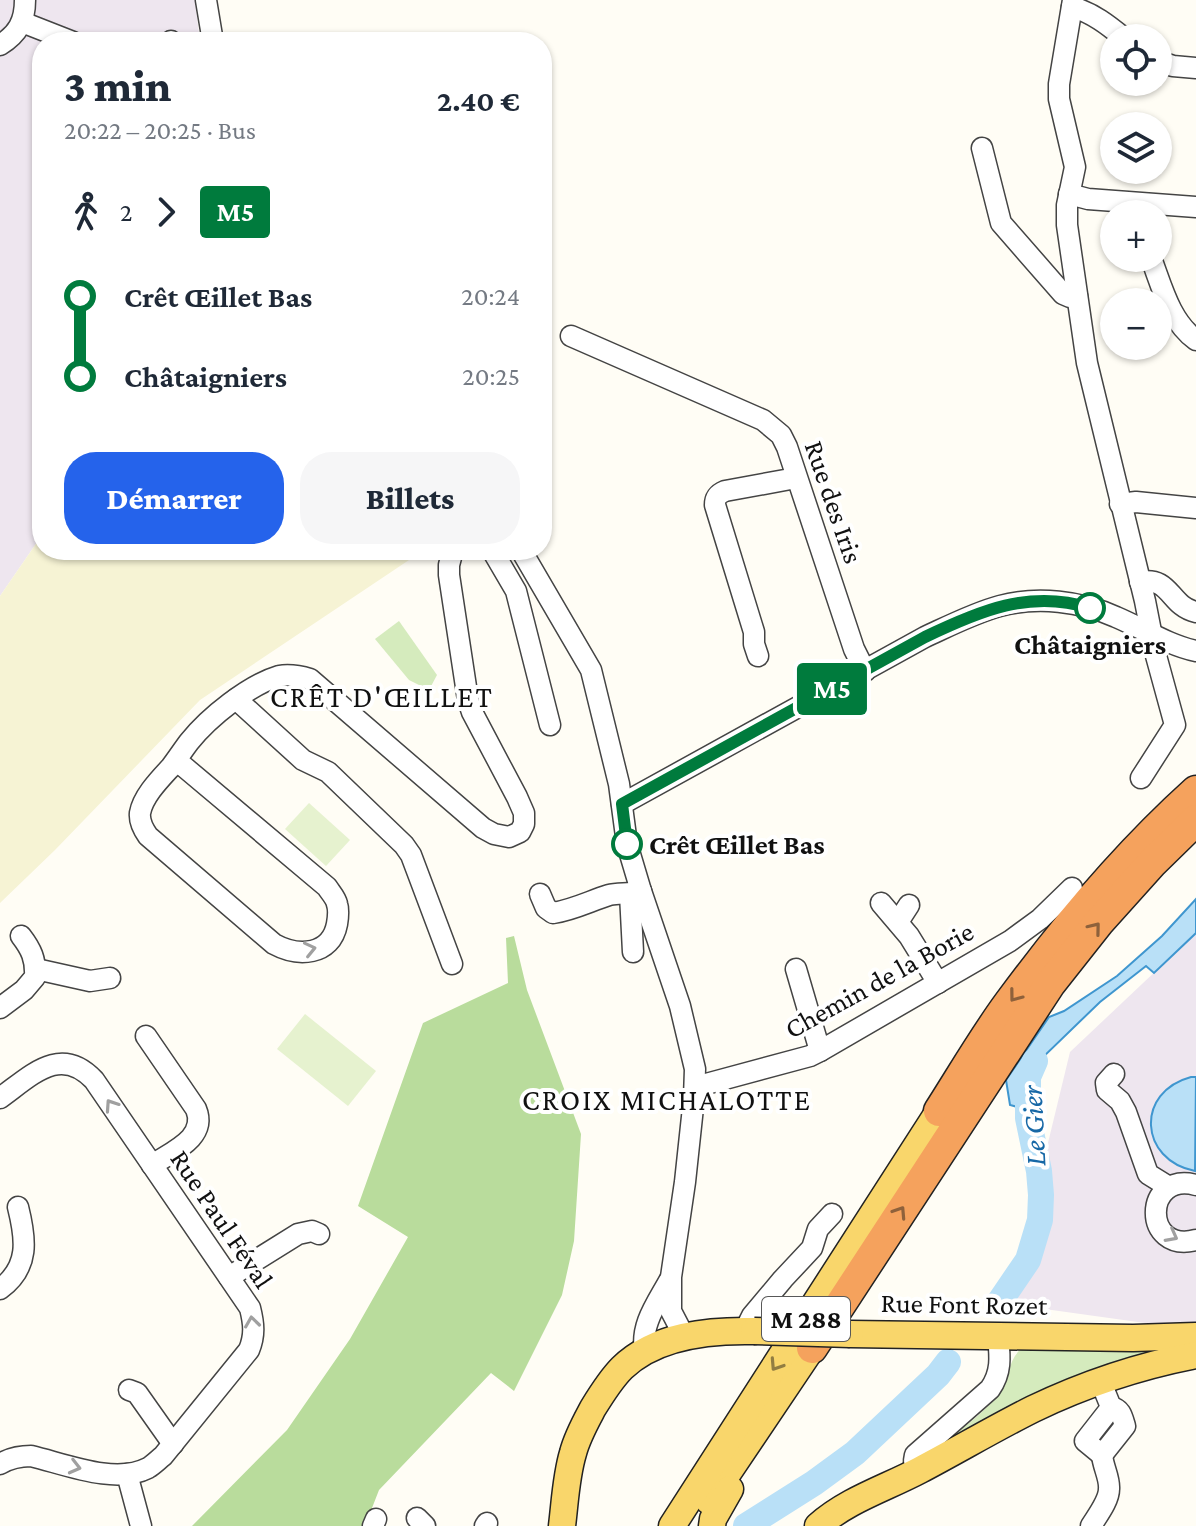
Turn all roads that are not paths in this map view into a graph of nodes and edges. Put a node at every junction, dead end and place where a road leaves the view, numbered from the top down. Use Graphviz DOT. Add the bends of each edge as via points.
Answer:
graph roads {
  1 [pos="25,0"];
  2 [pos="206,0"];
  3 [pos="1072,4"];
  4 [pos="22,22"];
  5 [pos="1106,24"];
  6 [pos="48,32"];
  7 [pos="211,32"];
  8 [pos="0,45"];
  9 [pos="1172,66"];
  10 [pos="1196,68"];
  11 [pos="982,148"];
  12 [pos="1069,194"];
  13 [pos="1100,201"];
  14 [pos="1172,207"];
  15 [pos="1196,207"];
  16 [pos="1156,272"];
  17 [pos="1077,296"];
  18 [pos="571,336"];
  19 [pos="1196,340"];
  20 [pos="796,478"];
  21 [pos="1120,504"];
  22 [pos="1196,508"];
  23 [pos="450,560"];
  24 [pos="498,560"];
  25 [pos="527,560"];
  26 [pos="1140,582"];
  27 [pos="1196,612"];
  28 [pos="1152,634"];
  29 [pos="1196,651"];
  30 [pos="758,656"];
  31 [pos="865,671"];
  32 [pos="236,699"];
  33 [pos="550,725"];
  34 [pos="176,760"];
  35 [pos="1141,778"];
  36 [pos="1196,791"];
  37 [pos="622,804"];
  38 [pos="1196,820"];
  39 [pos="1072,888"];
  40 [pos="635,892"];
  41 [pos="540,894"];
  42 [pos="881,903"];
  43 [pos="21,936"];
  44 [pos="633,952"];
  45 [pos="452,964"];
  46 [pos="36,969"];
  47 [pos="796,969"];
  48 [pos="110,978"];
  49 [pos="938,983"];
  50 [pos="0,1008"];
  51 [pos="146,1036"];
  52 [pos="820,1051"];
  53 [pos="1114,1074"];
  54 [pos="695,1087"];
  55 [pos="0,1098"];
  56 [pos="939,1111"];
  57 [pos="152,1165"];
  58 [pos="1196,1185"];
  59 [pos="1169,1187"];
  60 [pos="18,1207"];
  61 [pos="832,1214"];
  62 [pos="319,1234"];
  63 [pos="1196,1240"];
  64 [pos="229,1277"];
  65 [pos="671,1277"];
  66 [pos="0,1289"];
  67 [pos="751,1331"];
  68 [pos="684,1336"];
  69 [pos="998,1336"];
  70 [pos="1196,1336"];
  71 [pos="1133,1338"];
  72 [pos="645,1352"];
  73 [pos="1183,1358"];
  74 [pos="804,1360"];
  75 [pos="1100,1380"];
  76 [pos="129,1390"];
  77 [pos="173,1444"];
  78 [pos="0,1464"];
  79 [pos="919,1471"];
  80 [pos="127,1474"];
  81 [pos="824,1523"];
  82 [pos="141,1526"];
  83 [pos="562,1526"];
  84 [pos="672,1526"];
  85 [pos="693,1526"];
  86 [pos="712,1526"];
  87 [pos="1091,1526"];
  1 -- 4 [label="street"];
  2 -- 7 [label="street"];
  3 -- 5 [label="street"];
  3 -- 12 [label="street" via="1059,84 1075,167"];
  4 -- 6 [label="street"];
  4 -- 8 [label="street"];
  9 -- 10 [label="street"];
  11 -- 17 [label="street" via="1001,223 1063,294"];
  12 -- 13 [label="street"];
  12 -- 17 [label="street" via="1066,215"];
  14 -- 15 [label="street"];
  16 -- 19 [label="street" via="1171,310"];
  17 -- 21 [label="street"];
  18 -- 20 [label="street, Rue des Iris" via="773,426 787,447"];
  20 -- 30 [label="street" via="725,491 715,499"];
  20 -- 31 [label="street, Rue des Iris"];
  21 -- 22 [label="street"];
  21 -- 26 [label="street"];
  23 -- 32 [label="street" via="468,700 524,813 520,832 509,837 483,828 310,679 279,676"];
  24 -- 33 [label="street" via="516,591"];
  25 -- 37 [label="street" via="591,670"];
  26 -- 27 [label="street" via="1155,581 1185,609"];
  26 -- 28 [label="street"];
  28 -- 29 [label="street"];
  28 -- 31 [label="street" via="1077,604 1002,605 925,637"];
  28 -- 35 [label="street" via="1175,725"];
  31 -- 37 [label="street"];
  32 -- 34 [label="street" via="190,740"];
  32 -- 45 [label="street" via="303,760 328,772 404,845"];
  34 -- 34 [label="street, one-way" via="143,805 139,816 148,836 274,944 288,952 323,947 335,934 338,918 337,902 327,887"];
  36 -- 56 [label="highway, M 288, one-way" via="1086,904 1008,1005"];
  37 -- 40 [label="street"];
  74 -- 38 [label="highway, M 288, one-way" via="1050,984 1099,922"];
  39 -- 49 [label="street, Chemin de la Borie" via="1023,932"];
  40 -- 41 [label="street" via="613,893 553,913"];
  40 -- 44 [label="street"];
  40 -- 54 [label="street" via="680,1006"];
  42 -- 49 [label="street" via="903,914 909,936"];
  43 -- 46 [label="street"];
  46 -- 48 [label="street" via="90,981"];
  46 -- 50 [label="street" via="31,983"];
  47 -- 52 [label="street"];
  49 -- 52 [label="street, Chemin de la Borie"];
  51 -- 57 [label="street" via="199,1119 194,1135"];
  52 -- 54 [label="street, Chemin de la Borie"];
  53 -- 59 [label="street" via="1107,1090 1126,1112 1148,1174"];
  54 -- 65 [label="street"];
  57 -- 55 [label="street, Rue Paul Féval, one-way" via="94,1080 73,1065 49,1065"];
  56 -- 84 [label="main road, M 288, one-way"];
  57 -- 64 [label="street, Rue Paul Féval"];
  58 -- 59 [label="street"];
  59 -- 63 [label="street, one-way" via="1155,1211 1160,1229 1175,1241"];
  60 -- 66 [label="street" via="23,1259"];
  61 -- 67 [label="street" via="818,1229 807,1255 752,1316"];
  62 -- 64 [label="street" via="298,1234"];
  77 -- 64 [label="street, Rue Paul Féval, one-way" via="254,1338 250,1308"];
  65 -- 68 [label="street" via="671,1311"];
  65 -- 72 [label="street" via="648,1318"];
  67 -- 68 [label="main road, Rue Font Rozet"];
  67 -- 69 [label="main road, Rue Font Rozet, bridge"];
  68 -- 72 [label="main road, Rue Font Rozet"];
  69 -- 71 [label="main road, Rue Font Rozet"];
  69 -- 79 [label="street" via="997,1379 915,1455"];
  70 -- 71 [label="main road, Rue Font Rozet"];
  71 -- 73 [label="main road" via="1163,1344"];
  72 -- 83 [label="main road, Rue Font Rozet" via="622,1368 582,1428"];
  73 -- 75 [label="main road"];
  74 -- 85 [label="main road, M 288"];
  74 -- 86 [label="main road"];
  75 -- 79 [label="main road" via="1033,1409"];
  75 -- 87 [label="street" via="1111,1407 1085,1441 1102,1455 1109,1489"];
  76 -- 77 [label="street" via="137,1393"];
  77 -- 80 [label="street, Rue Paul Féval" via="147,1468"];
  78 -- 80 [label="street, one-way" via="31,1456 108,1475"];
  79 -- 81 [label="main road" via="859,1499"];
  80 -- 82 [label="street"];
}
